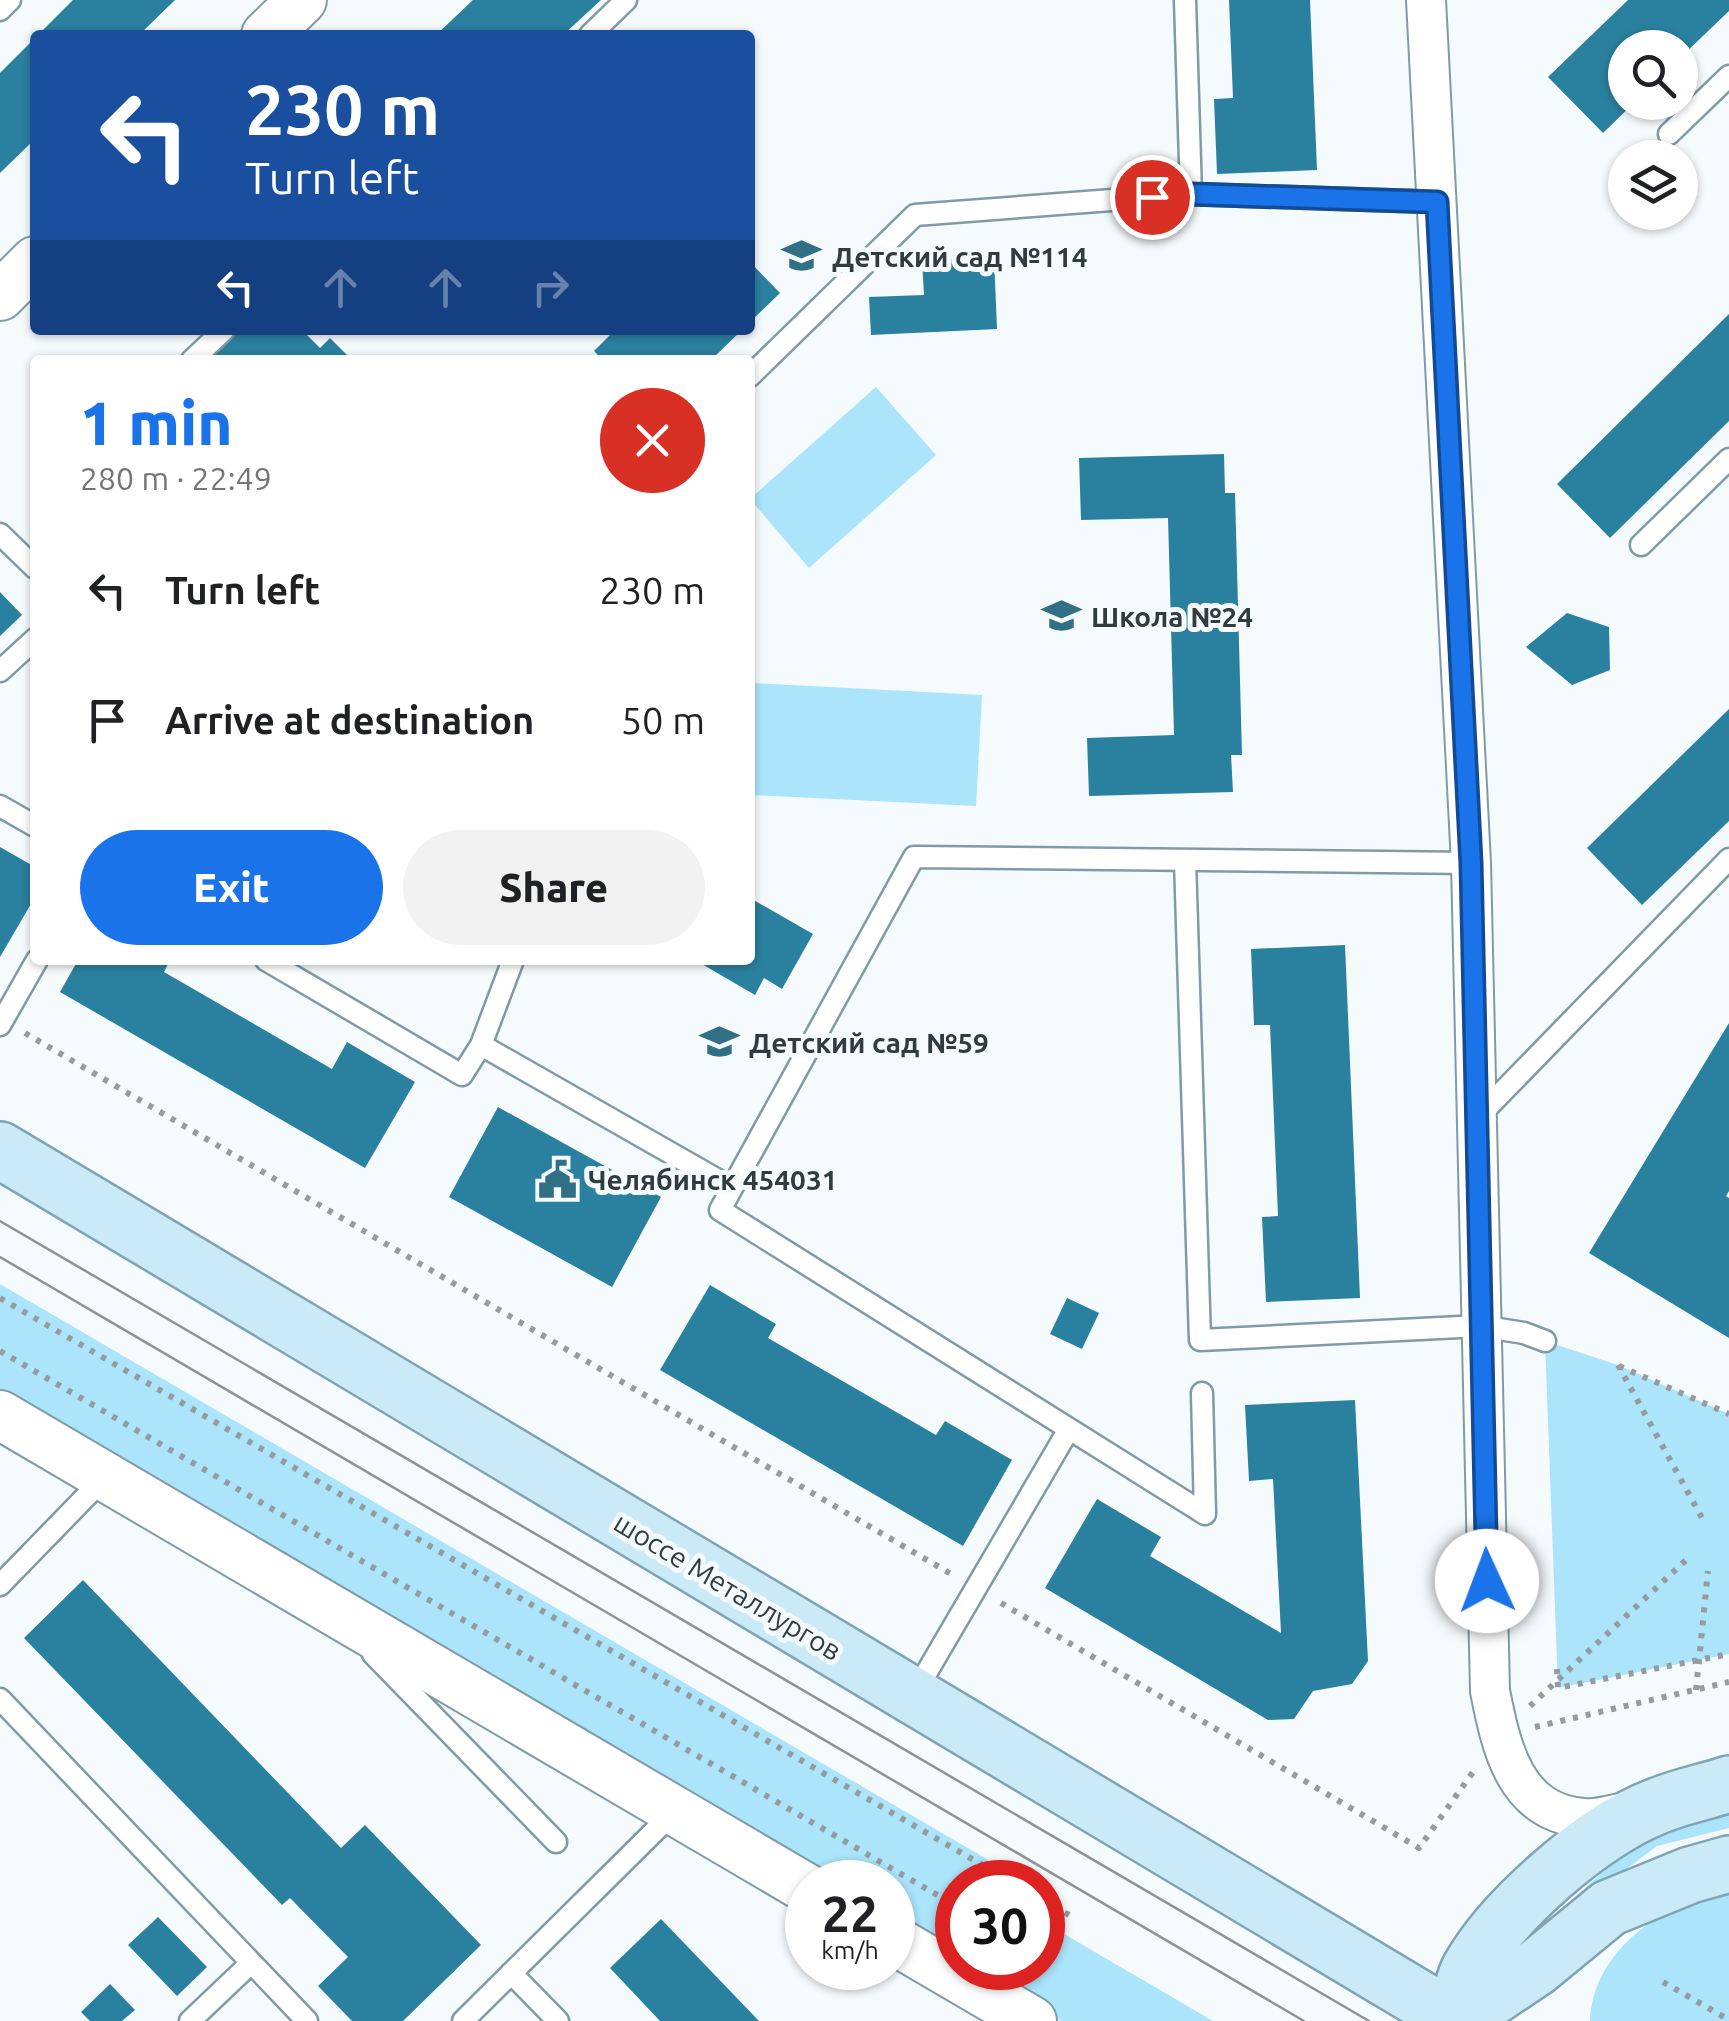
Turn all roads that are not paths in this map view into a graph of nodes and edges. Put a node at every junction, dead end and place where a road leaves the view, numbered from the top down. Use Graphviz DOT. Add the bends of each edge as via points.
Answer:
graph roads {
  1 [pos="10,0"];
  2 [pos="626,0"];
  3 [pos="1184,0"];
  4 [pos="1426,0"];
  5 [pos="0,10"];
  6 [pos="595,30"];
  7 [pos="1729,76"];
  8 [pos="1668,134"];
  9 [pos="1191,194"];
  10 [pos="1437,202"];
  11 [pos="30,266"];
  12 [pos="0,296"];
  13 [pos="219,335"];
  14 [pos="197,355"];
  15 [pos="755,371"];
  16 [pos="1729,459"];
  17 [pos="0,534"];
  18 [pos="1641,545"];
  19 [pos="30,563"];
  20 [pos="30,644"];
  21 [pos="0,671"];
  22 [pos="0,806"];
  23 [pos="30,823"];
  24 [pos="1729,859"];
  25 [pos="1185,860"];
  26 [pos="1471,863"];
  27 [pos="34,965"];
  28 [pos="275,965"];
  29 [pos="511,965"];
  30 [pos="1,1023"];
  31 [pos="481,1045"];
  32 [pos="1478,1117"];
  33 [pos="0,1150"];
  34 [pos="732,1188"];
  35 [pos="1480,1326"];
  36 [pos="1545,1341"];
  37 [pos="1202,1393"];
  38 [pos="0,1415"];
  39 [pos="1069,1428"];
  40 [pos="106,1477"];
  41 [pos="3,1574"];
  42 [pos="330,1609"];
  43 [pos="913,1696"];
  44 [pos="0,1699"];
  45 [pos="1729,1784"];
  46 [pos="1654,1807"];
  47 [pos="674,1811"];
  48 [pos="556,1842"];
  49 [pos="1729,1864"];
  50 [pos="785,1876"];
  51 [pos="915,1955"];
  52 [pos="250,1963"];
  53 [pos="511,1974"];
  54 [pos="1457,2020"];
  55 [pos="190,2021"];
  56 [pos="308,2021"];
  57 [pos="463,2021"];
  58 [pos="558,2021"];
  59 [pos="1032,2021"];
  1 -- 5 [label="lane"];
  2 -- 6 [label="lane"];
  3 -- 9 [label="lane"];
  4 -- 10 [label="street"];
  7 -- 8 [label="lane"];
  9 -- 10 [label="lane"];
  9 -- 15 [label="lane" via="915,215"];
  10 -- 26 [label="street"];
  11 -- 12 [label="street"];
  13 -- 14 [label="lane"];
  16 -- 18 [label="lane"];
  17 -- 19 [label="lane"];
  20 -- 21 [label="lane"];
  22 -- 23 [label="lane"];
  24 -- 32 [label="lane"];
  25 -- 26 [label="lane"];
  25 -- 34 [label="lane" via="914,857"];
  25 -- 35 [label="lane" via="1200,1340"];
  26 -- 32 [label="street"];
  27 -- 30 [label="lane"];
  28 -- 31 [label="lane" via="462,1075"];
  29 -- 31 [label="lane"];
  31 -- 34 [label="lane"];
  32 -- 35 [label="street"];
  33 -- 43 [label="main road, шоссе Металлургов"];
  34 -- 39 [label="lane" via="720,1210"];
  35 -- 36 [label="lane"];
  35 -- 46 [label="street" via="1490,1691 1503,1751 1524,1789 1552,1810 1585,1819"];
  37 -- 39 [label="lane" via="1205,1514"];
  38 -- 40 [label="street"];
  39 -- 43 [label="lane"];
  40 -- 41 [label="lane"];
  40 -- 42 [label="street"];
  42 -- 47 [label="street"];
  42 -- 48 [label="lane"];
  43 -- 54 [label="main road, шоссе Металлургов"];
  44 -- 52 [label="lane"];
  45 -- 46 [label="main road"];
  46 -- 54 [label="main road" via="1560,1868 1507,1919 1468,1970"];
  47 -- 50 [label="street"];
  47 -- 53 [label="lane"];
  49 -- 54 [label="main road" via="1609,1908"];
  51 -- 59 [label="street" via="984,2002"];
  52 -- 55 [label="lane"];
  52 -- 56 [label="lane"];
  53 -- 57 [label="lane"];
  53 -- 58 [label="lane"];
}
